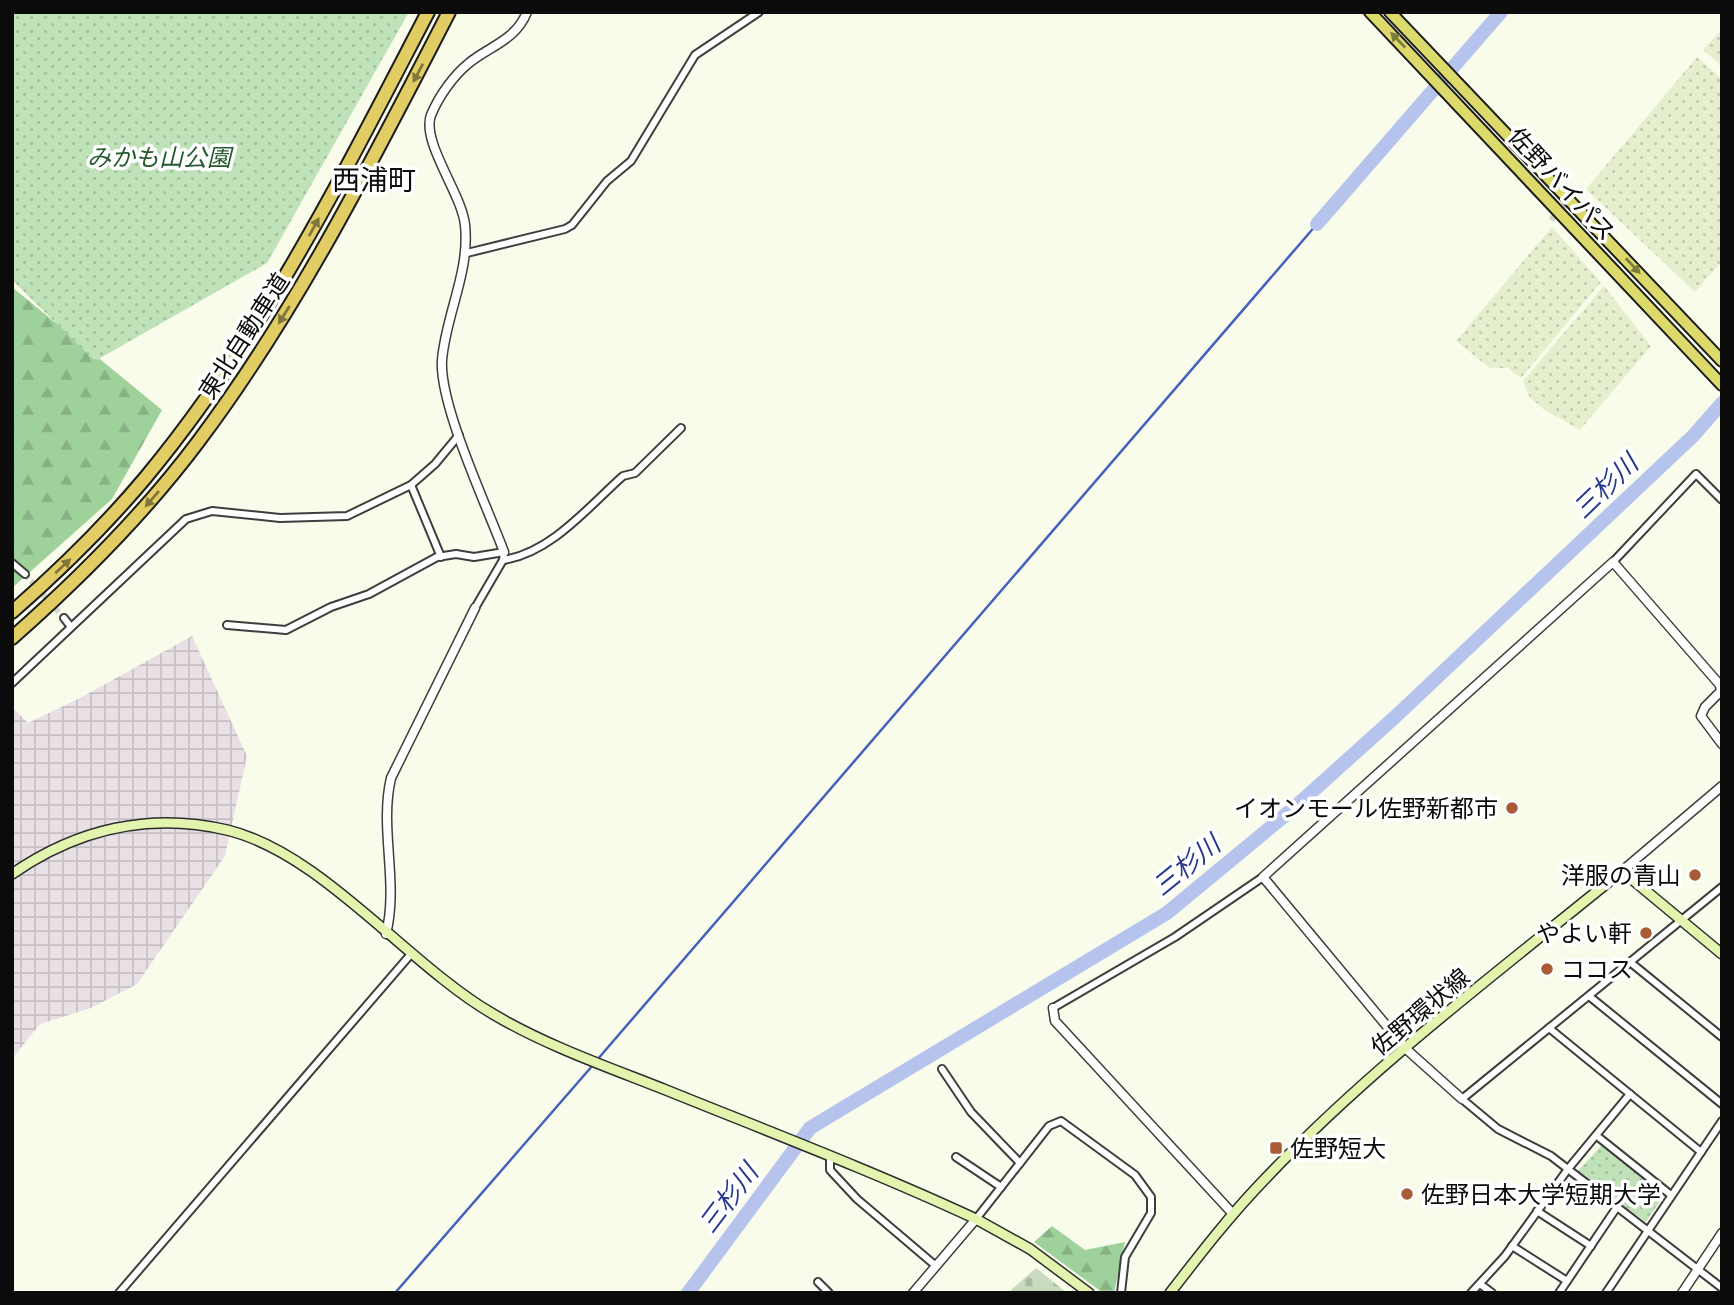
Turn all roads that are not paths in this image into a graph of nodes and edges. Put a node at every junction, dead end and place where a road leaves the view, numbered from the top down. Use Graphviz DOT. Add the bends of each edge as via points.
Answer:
graph roads {
  1 [pos="428,12"];
  2 [pos="449,12"];
  3 [pos="527,12"];
  4 [pos="759,12"];
  5 [pos="1370,12"];
  6 [pos="1390,12"];
  7 [pos="467,253"];
  8 [pos="1718,356"];
  9 [pos="1722,385"];
  10 [pos="681,428"];
  11 [pos="459,435"];
  12 [pos="411,485"];
  13 [pos="1722,500"];
  14 [pos="441,556"];
  15 [pos="504,556"];
  16 [pos="1613,562"];
  17 [pos="12,563"];
  18 [pos="25,574"];
  19 [pos="475,608"];
  20 [pos="12,612"];
  21 [pos="64,618"];
  22 [pos="227,625"];
  23 [pos="71,627"];
  24 [pos="12,638"];
  25 [pos="12,683"];
  26 [pos="1721,691"];
  27 [pos="1722,744"];
  28 [pos="1722,786"];
  29 [pos="1622,871"];
  30 [pos="12,874"];
  31 [pos="1263,877"];
  32 [pos="1722,887"];
  33 [pos="1681,920"];
  34 [pos="386,934"];
  35 [pos="411,954"];
  36 [pos="1722,954"];
  37 [pos="1630,962"];
  38 [pos="1589,996"];
  39 [pos="1052,1008"];
  40 [pos="1549,1028"];
  41 [pos="1722,1037"];
  42 [pos="1405,1048"];
  43 [pos="942,1069"];
  44 [pos="1630,1094"];
  45 [pos="1462,1099"];
  46 [pos="1722,1104"];
  47 [pos="1722,1121"];
  48 [pos="1597,1136"];
  49 [pos="1701,1152"];
  50 [pos="830,1157"];
  51 [pos="956,1157"];
  52 [pos="1020,1163"];
  53 [pos="1568,1169"];
  54 [pos="1001,1187"];
  55 [pos="1671,1195"];
  56 [pos="1617,1207"];
  57 [pos="1537,1211"];
  58 [pos="1233,1214"];
  59 [pos="976,1219"];
  60 [pos="1648,1231"];
  61 [pos="1722,1233"];
  62 [pos="1512,1246"];
  63 [pos="1591,1246"];
  64 [pos="936,1266"];
  65 [pos="1697,1269"];
  66 [pos="1567,1281"];
  67 [pos="818,1282"];
  68 [pos="1480,1284"];
  69 [pos="1722,1288"];
  70 [pos="917,1291"];
  71 [pos="119,1293"];
  72 [pos="830,1293"];
  73 [pos="1089,1293"];
  74 [pos="1121,1293"];
  75 [pos="1170,1293"];
  76 [pos="1471,1293"];
  77 [pos="1492,1293"];
  78 [pos="1559,1293"];
  79 [pos="1605,1293"];
  80 [pos="1682,1293"];
  20 -- 1 [label="highway, 東北自動車道, one-way" via="114,514 217,384 309,236"];
  2 -- 24 [label="highway, 東北自動車道, one-way" via="325,245 232,394 136,517"];
  3 -- 7 [label="street" via="511,36 456,76 436,102 430,119 439,157 462,210"];
  4 -- 7 [label="street" via="695,55 631,161 607,181 572,225"];
  9 -- 5 [label="highway, 佐野バイパス, one-way"];
  6 -- 8 [label="highway, 佐野バイパス, one-way"];
  7 -- 11 [label="street" via="442,361 443,383"];
  10 -- 15 [label="street" via="635,472 623,476 542,547 516,558"];
  11 -- 12 [label="street"];
  11 -- 15 [label="street"];
  12 -- 14 [label="street"];
  12 -- 23 [label="street" via="347,516 280,518 212,511 186,519"];
  13 -- 16 [label="street" via="1696,474"];
  14 -- 15 [label="street"];
  14 -- 22 [label="street" via="286,630"];
  15 -- 19 [label="street"];
  16 -- 26 [label="street"];
  16 -- 31 [label="street"];
  17 -- 18 [label="street"];
  19 -- 34 [label="street" via="391,778 386,797 391,893"];
  21 -- 23 [label="street"];
  23 -- 25 [label="street"];
  26 -- 27 [label="street" via="1701,716"];
  28 -- 29 [label="street"];
  29 -- 33 [label="main road"];
  29 -- 42 [label="main road, 佐野環状線"];
  30 -- 34 [label="main road" via="44,852 94,832 150,822 205,826 253,839 291,858"];
  31 -- 39 [label="street" via="1175,937"];
  31 -- 42 [label="street"];
  32 -- 33 [label="street"];
  33 -- 36 [label="main road"];
  33 -- 37 [label="street"];
  34 -- 35 [label="main road"];
  35 -- 50 [label="main road" via="492,1014 580,1056"];
  35 -- 71 [label="street"];
  37 -- 38 [label="street"];
  37 -- 41 [label="street"];
  38 -- 40 [label="street"];
  38 -- 46 [label="street"];
  39 -- 58 [label="street" via="1055,1021"];
  40 -- 44 [label="street"];
  40 -- 45 [label="street"];
  42 -- 45 [label="street"];
  42 -- 58 [label="main road, 佐野環状線" via="1313,1130"];
  43 -- 52 [label="street" via="971,1112"];
  44 -- 48 [label="street"];
  44 -- 49 [label="street"];
  45 -- 53 [label="street" via="1498,1129"];
  47 -- 49 [label="street"];
  48 -- 53 [label="street"];
  48 -- 55 [label="street"];
  49 -- 55 [label="street"];
  50 -- 59 [label="main road"];
  50 -- 64 [label="street" via="830,1170 843,1186"];
  51 -- 54 [label="street"];
  52 -- 54 [label="street"];
  52 -- 74 [label="street" via="1049,1126 1061,1121 1135,1175 1153,1205 1125,1257"];
  53 -- 56 [label="street"];
  53 -- 57 [label="street"];
  54 -- 59 [label="street"];
  55 -- 60 [label="street"];
  56 -- 60 [label="street"];
  56 -- 63 [label="street"];
  57 -- 62 [label="street"];
  57 -- 63 [label="street"];
  58 -- 75 [label="main road, 佐野環状線"];
  59 -- 64 [label="street"];
  59 -- 73 [label="main road" via="1030,1250"];
  60 -- 65 [label="street"];
  60 -- 79 [label="street"];
  61 -- 65 [label="street"];
  62 -- 66 [label="street"];
  62 -- 68 [label="street"];
  63 -- 66 [label="street"];
  64 -- 70 [label="street"];
  65 -- 69 [label="street"];
  65 -- 80 [label="street"];
  66 -- 78 [label="street"];
  67 -- 72 [label="street"];
  68 -- 76 [label="street"];
  68 -- 77 [label="street"];
}
